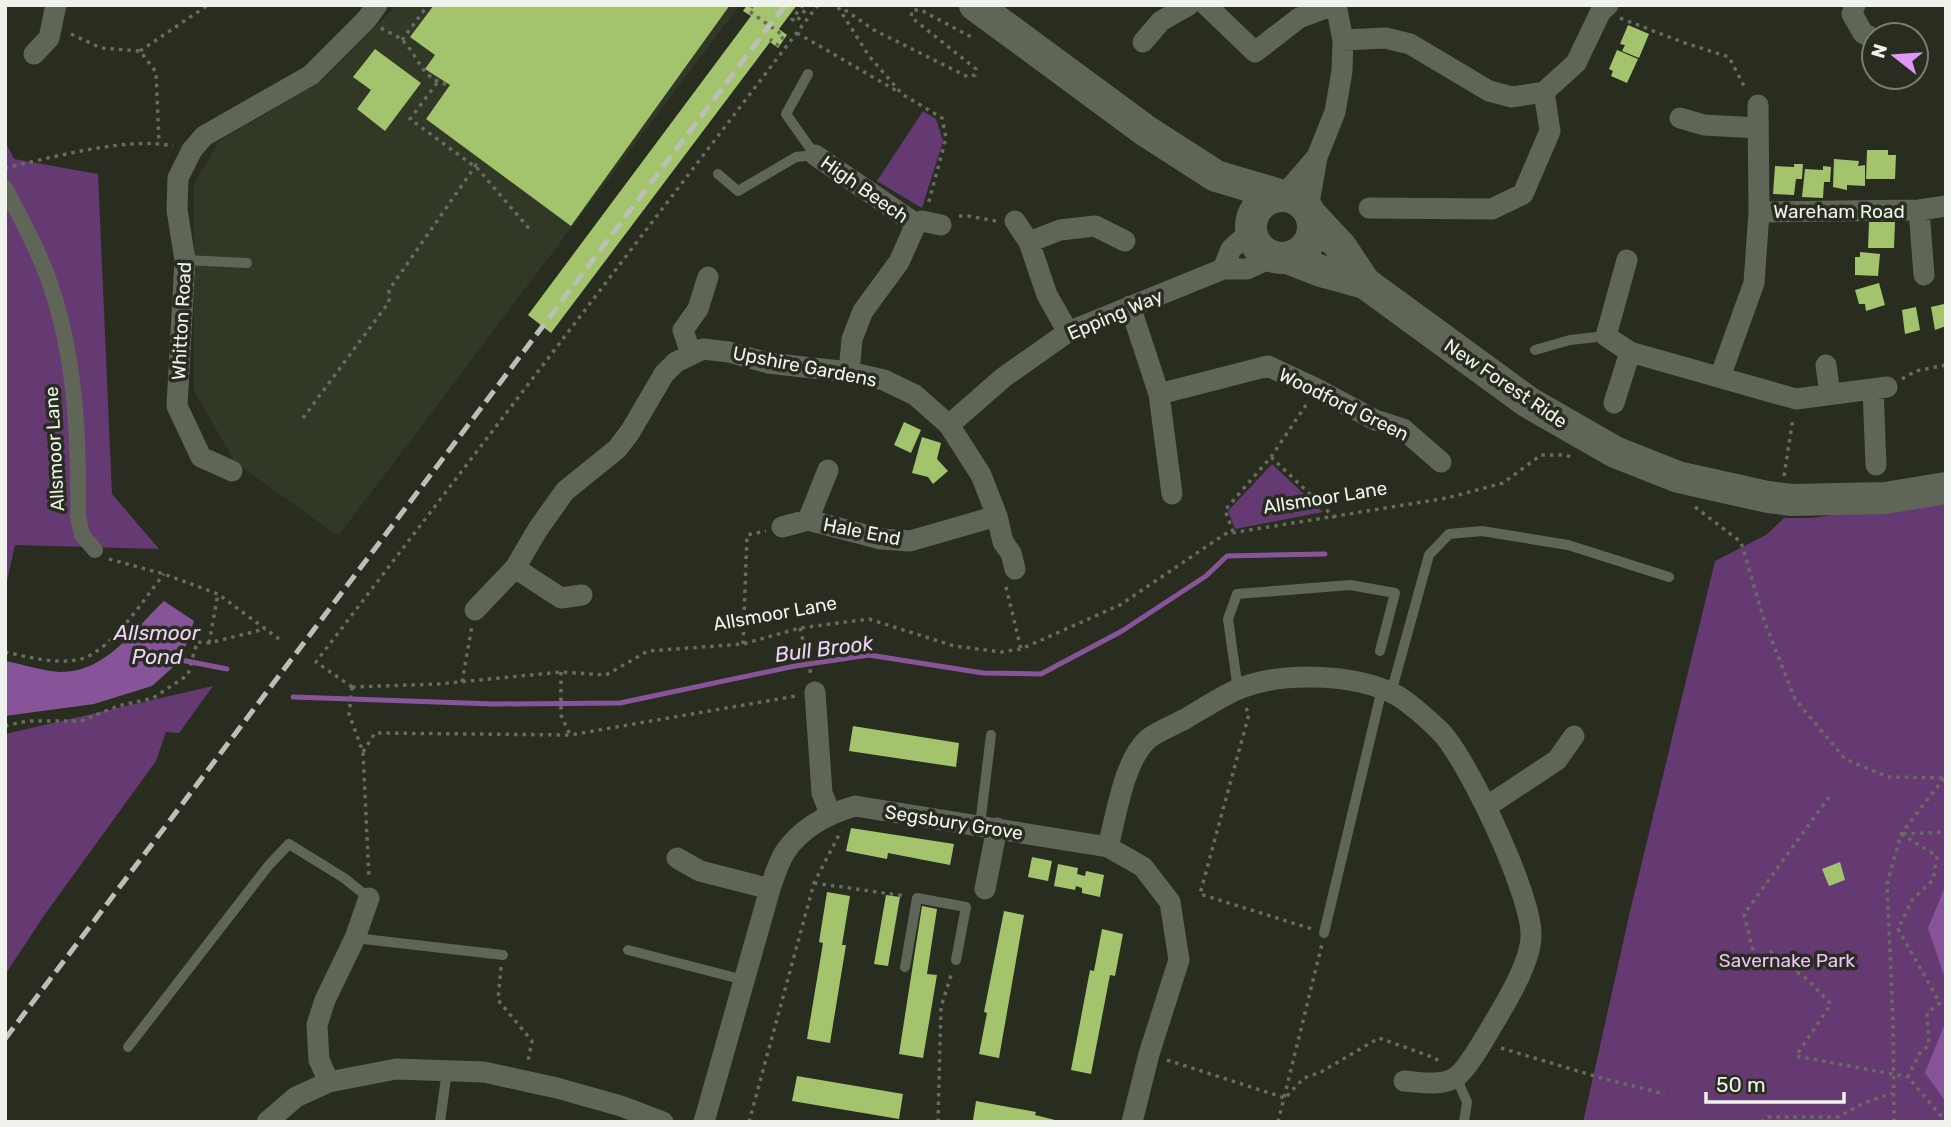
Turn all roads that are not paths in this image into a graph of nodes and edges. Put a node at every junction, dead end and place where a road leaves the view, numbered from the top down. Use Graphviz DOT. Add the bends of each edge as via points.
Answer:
graph roads {
  1 [pos="1189,5"];
  2 [pos="1206,5"];
  3 [pos="1335,5"];
  4 [pos="1856,5"];
  5 [pos="1604,8"];
  6 [pos="55,10"];
  7 [pos="983,10"];
  8 [pos="372,13"];
  9 [pos="1860,28"];
  10 [pos="1343,40"];
  11 [pos="1143,42"];
  12 [pos="34,54"];
  13 [pos="808,75"];
  14 [pos="1544,92"];
  15 [pos="1758,105"];
  16 [pos="1680,118"];
  17 [pos="1758,128"];
  18 [pos="815,155"];
  19 [pos="718,174"];
  20 [pos="1216,176"];
  21 [pos="5,188"];
  22 [pos="1296,204"];
  23 [pos="1946,206"];
  24 [pos="1369,208"];
  25 [pos="1919,210"];
  26 [pos="1759,212"];
  27 [pos="1015,221"];
  28 [pos="1251,229"];
  29 [pos="1125,241"];
  30 [pos="1029,242"];
  31 [pos="1281,257"];
  32 [pos="185,260"];
  33 [pos="1628,260"];
  34 [pos="247,263"];
  35 [pos="1223,269"];
  36 [pos="1924,275"];
  37 [pos="708,277"];
  38 [pos="1364,283"];
  39 [pos="1130,306"];
  40 [pos="1068,332"];
  41 [pos="1606,335"];
  42 [pos="1535,350"];
  43 [pos="1630,352"];
  44 [pos="691,354"];
  45 [pos="1826,365"];
  46 [pos="849,372"];
  47 [pos="1720,377"];
  48 [pos="1159,394"];
  49 [pos="1830,394"];
  50 [pos="1614,402"];
  51 [pos="949,425"];
  52 [pos="1441,462"];
  53 [pos="1876,464"];
  54 [pos="828,470"];
  55 [pos="232,471"];
  56 [pos="1946,488"];
  57 [pos="1172,494"];
  58 [pos="997,516"];
  59 [pos="808,520"];
  60 [pos="782,527"];
  61 [pos="94,550"];
  62 [pos="515,568"];
  63 [pos="1009,573"];
  64 [pos="1669,577"];
  65 [pos="582,595"];
  66 [pos="475,610"];
  67 [pos="1380,651"];
  68 [pos="1238,690"];
  69 [pos="1386,691"];
  70 [pos="815,692"];
  71 [pos="991,735"];
  72 [pos="1574,736"];
  73 [pos="1486,807"];
  74 [pos="830,813"];
  75 [pos="989,827"];
  76 [pos="1108,847"];
  77 [pos="677,858"];
  78 [pos="770,889"];
  79 [pos="985,889"];
  80 [pos="369,898"];
  81 [pos="966,907"];
  82 [pos="1324,933"];
  83 [pos="355,937"];
  84 [pos="628,950"];
  85 [pos="503,955"];
  86 [pos="956,960"];
  87 [pos="905,967"];
  88 [pos="744,980"];
  89 [pos="128,1047"];
  90 [pos="447,1071"];
  91 [pos="1456,1077"];
  92 [pos="1404,1081"];
  93 [pos="329,1082"];
  94 [pos="620,1114"];
  95 [pos="267,1122"];
  96 [pos="440,1122"];
  97 [pos="663,1122"];
  98 [pos="704,1122"];
  99 [pos="1132,1122"];
  100 [pos="1464,1122"];
  1 -- 11 [label="street" via="1161,21"];
  2 -- 3 [label="street" via="1255,52 1299,18"];
  3 -- 10 [label="street"];
  4 -- 9 [label="street" via="1852,14"];
  5 -- 14 [label="street" via="1576,63"];
  6 -- 12 [label="street" via="49,38"];
  7 -- 20 [label="main road" via="1146,131"];
  8 -- 32 [label="street, Whitton Road" via="311,75 204,136 192,150 178,178 177,210"];
  10 -- 14 [label="street" via="1386,38 1410,44 1489,91 1512,97"];
  10 -- 22 [label="street" via="1335,112"];
  13 -- 18 [label="lane" via="786,114"];
  14 -- 24 [label="street" via="1550,131 1523,194 1492,209"];
  15 -- 17 [label="street"];
  16 -- 17 [label="street" via="1704,125"];
  17 -- 26 [label="street"];
  18 -- 19 [label="lane" via="796,157 738,191"];
  18 -- 46 [label="street, High Beech" via="935,219 863,311 852,339"];
  20 -- 22 [label="main road"];
  20 -- 28 [label="main road, New Forest Ride" via="1229,204"];
  21 -- 61 [label="street, Allsmoor Lane" via="54,296 74,389 78,516 82,535"];
  22 -- 28 [label="main road" via="1262,203"];
  22 -- 31 [label="main road" via="1314,226 1312,237 1307,247"];
  22 -- 38 [label="main road, New Forest Ride" via="1341,247"];
  23 -- 25 [label="street, Wareham Road"];
  25 -- 26 [label="street, Wareham Road"];
  25 -- 36 [label="street, Wareham Road"];
  26 -- 47 [label="street" via="1754,283"];
  27 -- 30 [label="street"];
  28 -- 31 [label="main road, New Forest Ride" via="1258,247"];
  28 -- 35 [label="street" via="1231,249"];
  29 -- 30 [label="street" via="1095,226 1060,230"];
  30 -- 40 [label="street" via="1047,295"];
  31 -- 35 [label="street, Epping Way" via="1247,269"];
  31 -- 38 [label="main road, New Forest Ride"];
  32 -- 34 [label="lane"];
  32 -- 55 [label="street, Whitton Road" via="177,406 201,457"];
  33 -- 41 [label="street"];
  35 -- 39 [label="street, Epping Way"];
  37 -- 44 [label="street" via="698,309 683,330"];
  38 -- 56 [label="main road, New Forest Ride" via="1528,402 1615,452 1678,477 1792,500 1885,498"];
  39 -- 40 [label="street, Epping Way"];
  39 -- 48 [label="street"];
  40 -- 51 [label="street, Epping Way" via="1004,377"];
  41 -- 42 [label="lane"];
  41 -- 43 [label="street"];
  43 -- 47 [label="street"];
  43 -- 50 [label="street"];
  44 -- 46 [label="street, Upshire Gardens" via="717,350 768,363"];
  44 -- 62 [label="street" via="664,374 617,449 565,491"];
  45 -- 49 [label="street"];
  46 -- 51 [label="street, Upshire Gardens" via="884,380 915,395"];
  47 -- 49 [label="street" via="1796,399"];
  48 -- 52 [label="street, Woodford Green" via="1268,366 1375,420 1403,429"];
  48 -- 57 [label="street"];
  49 -- 53 [label="street" via="1880,388"];
  51 -- 58 [label="street" via="981,475"];
  54 -- 59 [label="street, Hale End"];
  58 -- 59 [label="street, Hale End" via="910,541 881,539"];
  58 -- 63 [label="street" via="1003,542 1011,553"];
  59 -- 60 [label="street, Hale End"];
  62 -- 65 [label="street" via="561,598"];
  62 -- 66 [label="street"];
  64 -- 69 [label="lane" via="1568,545 1482,531 1449,534 1429,555"];
  67 -- 68 [label="lane" via="1395,593 1350,584 1237,594 1228,620"];
  68 -- 69 [label="street" via="1290,677 1333,679"];
  68 -- 76 [label="street" via="1147,740 1128,769"];
  69 -- 73 [label="street" via="1442,733"];
  69 -- 82 [label="lane"];
  70 -- 74 [label="street" via="822,793"];
  71 -- 75 [label="lane"];
  72 -- 73 [label="street" via="1557,760"];
  73 -- 91 [label="street" via="1530,915 1532,937 1513,986 1482,1043"];
  74 -- 75 [label="street, Segsbury Grove" via="855,806"];
  74 -- 78 [label="street, Segsbury Grove" via="785,853"];
  75 -- 76 [label="street, Segsbury Grove"];
  75 -- 79 [label="street"];
  76 -- 99 [label="street, Segsbury Grove" via="1143,867 1170,902 1179,960"];
  77 -- 78 [label="street" via="700,871"];
  78 -- 88 [label="street, Segsbury Grove"];
  79 -- 81 [label="lane"];
  80 -- 83 [label="street"];
  80 -- 89 [label="lane" via="289,844"];
  81 -- 86 [label="lane"];
  81 -- 87 [label="lane" via="917,898"];
  83 -- 85 [label="lane"];
  83 -- 93 [label="street" via="317,1025 320,1060"];
  84 -- 88 [label="lane"];
  88 -- 98 [label="street, Segsbury Grove"];
  90 -- 93 [label="street" via="396,1069"];
  90 -- 94 [label="street" via="484,1072 524,1081"];
  90 -- 96 [label="lane"];
  91 -- 92 [label="street" via="1431,1083"];
  91 -- 100 [label="lane" via="1467,1101"];
  93 -- 95 [label="street" via="296,1097"];
  94 -- 97 [label="street"];
}
